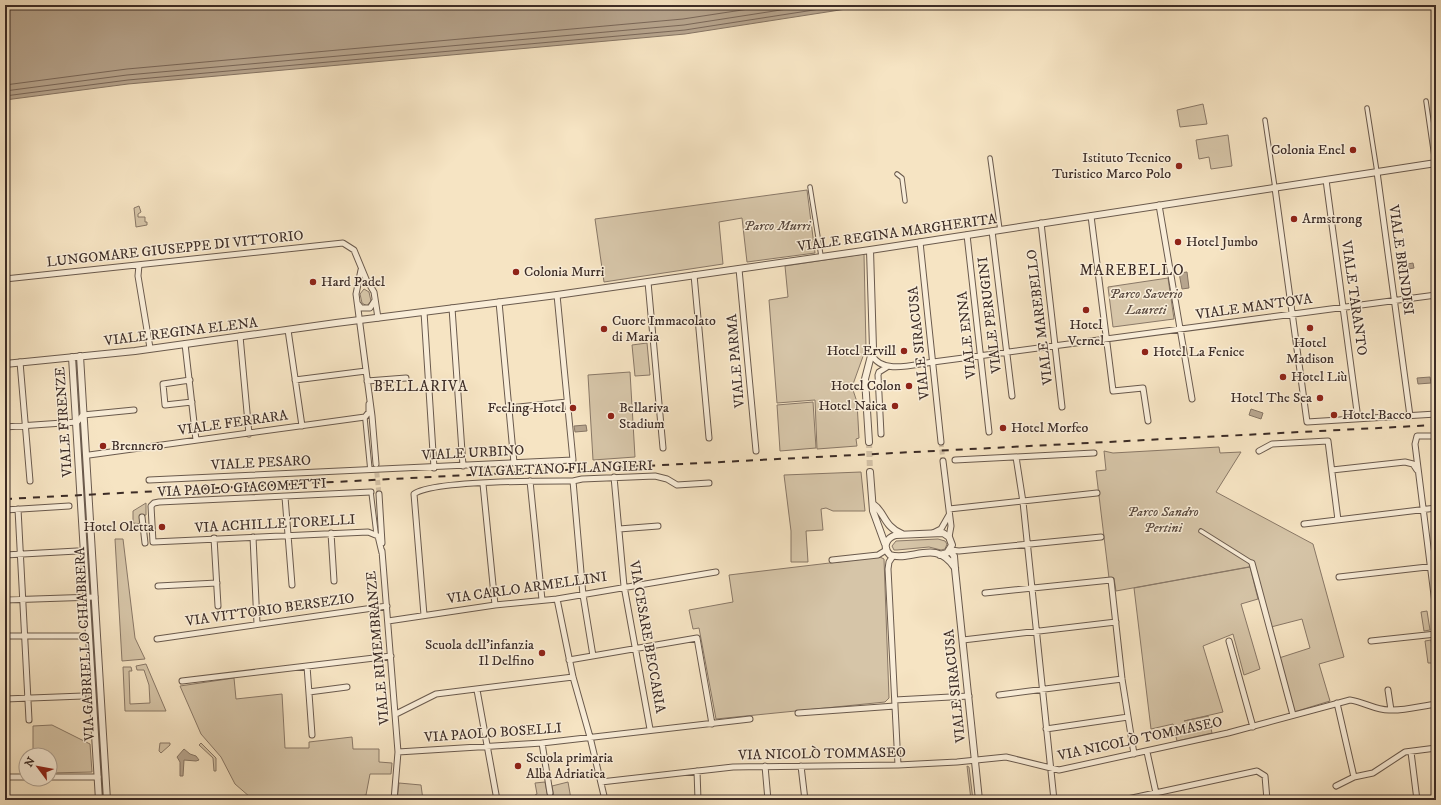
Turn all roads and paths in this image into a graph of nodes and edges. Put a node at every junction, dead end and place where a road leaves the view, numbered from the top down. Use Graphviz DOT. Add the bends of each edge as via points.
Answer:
graph roads {
  1 [pos="1426,101"];
  2 [pos="1367,108"];
  3 [pos="1265,120"];
  4 [pos="990,158"];
  5 [pos="1436,163"];
  6 [pos="1436,170"];
  7 [pos="1377,172"];
  8 [pos="897,174"];
  9 [pos="1326,180"];
  10 [pos="810,187"];
  11 [pos="1275,188"];
  12 [pos="905,201"];
  13 [pos="1160,205"];
  14 [pos="1091,216"];
  15 [pos="1041,223"];
  16 [pos="1000,230"];
  17 [pos="992,231"];
  18 [pos="967,235"];
  19 [pos="920,242"];
  20 [pos="870,250"];
  21 [pos="821,256"];
  22 [pos="139,265"];
  23 [pos="361,269"];
  24 [pos="739,269"];
  25 [pos="694,275"];
  26 [pos="5,279"];
  27 [pos="648,282"];
  28 [pos="372,288"];
  29 [pos="356,294"];
  30 [pos="557,295"];
  31 [pos="1436,295"];
  32 [pos="376,298"];
  33 [pos="1394,300"];
  34 [pos="499,302"];
  35 [pos="357,303"];
  36 [pos="1343,307"];
  37 [pos="452,308"];
  38 [pos="424,312"];
  39 [pos="1291,314"];
  40 [pos="378,318"];
  41 [pos="360,320"];
  42 [pos="1180,328"];
  43 [pos="288,330"];
  44 [pos="240,336"];
  45 [pos="1106,339"];
  46 [pos="186,344"];
  47 [pos="1055,346"];
  48 [pos="150,348"];
  49 [pos="1006,352"];
  50 [pos="872,355"];
  51 [pos="981,355"];
  52 [pos="80,356"];
  53 [pos="72,357"];
  54 [pos="20,362"];
  55 [pos="933,362"];
  56 [pos="5,364"];
  57 [pos="887,367"];
  58 [pos="366,371"];
  59 [pos="406,378"];
  60 [pos="190,380"];
  61 [pos="296,380"];
  62 [pos="367,381"];
  63 [pos="1012,396"];
  64 [pos="1192,399"];
  65 [pos="192,402"];
  66 [pos="567,402"];
  67 [pos="369,404"];
  68 [pos="1062,407"];
  69 [pos="509,408"];
  70 [pos="134,410"];
  71 [pos="1436,414"];
  72 [pos="83,415"];
  73 [pos="1410,416"];
  74 [pos="374,417"];
  75 [pos="365,419"];
  76 [pos="1358,419"];
  77 [pos="1148,421"];
  78 [pos="77,422"];
  79 [pos="26,425"];
  80 [pos="302,426"];
  81 [pos="5,427"];
  82 [pos="989,432"];
  83 [pos="249,434"];
  84 [pos="881,434"];
  85 [pos="1436,436"];
  86 [pos="709,438"];
  87 [pos="196,440"];
  88 [pos="869,442"];
  89 [pos="941,442"];
  90 [pos="663,448"];
  91 [pos="756,451"];
  92 [pos="1259,451"];
  93 [pos="1094,453"];
  94 [pos="90,455"];
  95 [pos="1016,457"];
  96 [pos="955,460"];
  97 [pos="943,461"];
  98 [pos="514,463"];
  99 [pos="463,466"];
  100 [pos="434,468"];
  101 [pos="375,469"];
  102 [pos="1332,470"];
  103 [pos="1417,471"];
  104 [pos="870,472"];
  105 [pos="614,477"];
  106 [pos="149,480"];
  107 [pos="30,481"];
  108 [pos="530,481"];
  109 [pos="573,481"];
  110 [pos="709,483"];
  111 [pos="483,484"];
  112 [pos="81,486"];
  113 [pos="88,486"];
  114 [pos="371,492"];
  115 [pos="1097,493"];
  116 [pos="379,494"];
  117 [pos="285,497"];
  118 [pos="1023,502"];
  119 [pos="873,504"];
  120 [pos="69,506"];
  121 [pos="1436,508"];
  122 [pos="18,509"];
  123 [pos="5,510"];
  124 [pos="1422,510"];
  125 [pos="949,511"];
  126 [pos="142,517"];
  127 [pos="1338,520"];
  128 [pos="152,523"];
  129 [pos="142,524"];
  130 [pos="1304,524"];
  131 [pos="658,526"];
  132 [pos="619,529"];
  133 [pos="1201,531"];
  134 [pos="331,533"];
  135 [pos="376,533"];
  136 [pos="932,534"];
  137 [pos="289,535"];
  138 [pos="904,535"];
  139 [pos="253,536"];
  140 [pos="949,537"];
  141 [pos="1101,537"];
  142 [pos="214,538"];
  143 [pos="153,542"];
  144 [pos="145,543"];
  145 [pos="1028,545"];
  146 [pos="886,547"];
  147 [pos="951,549"];
  148 [pos="77,551"];
  149 [pos="382,553"];
  150 [pos="20,554"];
  151 [pos="5,555"];
  152 [pos="940,555"];
  153 [pos="893,556"];
  154 [pos="832,560"];
  155 [pos="1252,563"];
  156 [pos="1436,566"];
  157 [pos="1430,567"];
  158 [pos="955,569"];
  159 [pos="716,572"];
  160 [pos="1339,577"];
  161 [pos="334,581"];
  162 [pos="217,583"];
  163 [pos="292,585"];
  164 [pos="158,586"];
  165 [pos="624,586"];
  166 [pos="1033,589"];
  167 [pos="985,593"];
  168 [pos="583,594"];
  169 [pos="87,597"];
  170 [pos="95,597"];
  171 [pos="23,599"];
  172 [pos="557,599"];
  173 [pos="5,600"];
  174 [pos="542,600"];
  175 [pos="494,605"];
  176 [pos="218,606"];
  177 [pos="387,606"];
  178 [pos="1436,611"];
  179 [pos="424,615"];
  180 [pos="388,621"];
  181 [pos="1116,622"];
  182 [pos="258,624"];
  183 [pos="1037,631"];
  184 [pos="1436,634"];
  185 [pos="5,636"];
  186 [pos="24,636"];
  187 [pos="80,636"];
  188 [pos="157,639"];
  189 [pos="963,640"];
  190 [pos="1229,641"];
  191 [pos="1371,641"];
  192 [pos="635,649"];
  193 [pos="391,656"];
  194 [pos="593,656"];
  195 [pos="569,660"];
  196 [pos="307,666"];
  197 [pos="573,677"];
  198 [pos="1122,679"];
  199 [pos="182,681"];
  200 [pos="347,687"];
  201 [pos="477,690"];
  202 [pos="1042,690"];
  203 [pos="1388,690"];
  204 [pos="309,692"];
  205 [pos="999,695"];
  206 [pos="83,696"];
  207 [pos="969,696"];
  208 [pos="28,697"];
  209 [pos="5,699"];
  210 [pos="895,700"];
  211 [pos="1337,703"];
  212 [pos="1436,704"];
  213 [pos="895,706"];
  214 [pos="1391,710"];
  215 [pos="798,713"];
  216 [pos="396,714"];
  217 [pos="1293,715"];
  218 [pos="1128,717"];
  219 [pos="94,719"];
  220 [pos="102,719"];
  221 [pos="750,719"];
  222 [pos="29,720"];
  223 [pos="712,724"];
  224 [pos="1253,727"];
  225 [pos="650,729"];
  226 [pos="1046,729"];
  227 [pos="312,735"];
  228 [pos="590,737"];
  229 [pos="542,742"];
  230 [pos="488,747"];
  231 [pos="1436,748"];
  232 [pos="398,752"];
  233 [pos="1147,752"];
  234 [pos="1411,752"];
  235 [pos="1134,754"];
  236 [pos="975,759"];
  237 [pos="898,765"];
  238 [pos="765,766"];
  239 [pos="801,766"];
  240 [pos="1050,768"];
  241 [pos="697,771"];
  242 [pos="98,776"];
  243 [pos="5,777"];
  244 [pos="18,777"];
  245 [pos="58,777"];
  246 [pos="1354,778"];
  247 [pos="601,782"];
  248 [pos="1336,786"];
  249 [pos="550,793"];
  250 [pos="1156,793"];
  251 [pos="100,800"];
  252 [pos="107,800"];
  253 [pos="394,800"];
  254 [pos="497,800"];
  255 [pos="605,800"];
  256 [pos="698,800"];
  257 [pos="768,800"];
  258 [pos="805,800"];
  259 [pos="979,800"];
  260 [pos="1054,800"];
  261 [pos="1123,800"];
  262 [pos="1267,800"];
  263 [pos="1417,800"];
  1 -- 5 [label="street"];
  2 -- 7 [label="street, VIALE BRINDISI"];
  3 -- 11 [label="street"];
  4 -- 16 [label="street"];
  5 -- 6 [label="street"];
  5 -- 7 [label="street, VIALE REGINA MARGHERITA"];
  7 -- 9 [label="street, VIALE REGINA MARGHERITA"];
  7 -- 33 [label="street, VIALE BRINDISI"];
  8 -- 12 [label="street" via="902,178"];
  9 -- 11 [label="street, VIALE REGINA MARGHERITA"];
  9 -- 36 [label="street, VIALE TARANTO"];
  10 -- 21 [label="street"];
  11 -- 13 [label="street, VIALE REGINA MARGHERITA"];
  11 -- 39 [label="street"];
  13 -- 14 [label="street, VIALE REGINA MARGHERITA"];
  13 -- 42 [label="street"];
  14 -- 15 [label="street, VIALE REGINA MARGHERITA"];
  14 -- 45 [label="street"];
  15 -- 16 [label="street, VIALE REGINA MARGHERITA"];
  15 -- 47 [label="street, VIALE MAREBELLO"];
  16 -- 17 [label="street, VIALE REGINA MARGHERITA"];
  17 -- 18 [label="street, VIALE REGINA MARGHERITA"];
  17 -- 49 [label="street, VIALE PERUGINI"];
  18 -- 19 [label="street, VIALE REGINA MARGHERITA"];
  18 -- 51 [label="street, VIALE ENNA"];
  19 -- 20 [label="street, VIALE REGINA MARGHERITA"];
  19 -- 55 [label="street, VIALE SIRACUSA"];
  20 -- 21 [label="street, VIALE REGINA MARGHERITA"];
  20 -- 50 [label="street"];
  21 -- 24 [label="street, VIALE REGINA MARGHERITA"];
  22 -- 23 [label="street, LUNGOMARE GIUSEPPE DI VITTORIO" via="343,243 354,250"];
  22 -- 26 [label="street, LUNGOMARE GIUSEPPE DI VITTORIO"];
  22 -- 48 [label="street" via="138,276"];
  23 -- 28 [label="street"];
  23 -- 29 [label="street"];
  24 -- 25 [label="street, VIALE REGINA MARGHERITA"];
  24 -- 91 [label="street, VIALE PARMA"];
  25 -- 27 [label="street, VIALE REGINA MARGHERITA"];
  25 -- 86 [label="street"];
  27 -- 30 [label="street, VIALE REGINA MARGHERITA"];
  27 -- 90 [label="street"];
  28 -- 29 [label="street" via="362,287"];
  28 -- 32 [label="street"];
  29 -- 35 [label="street"];
  30 -- 34 [label="street, VIALE REGINA MARGHERITA"];
  30 -- 66 [label="street"];
  31 -- 33 [label="street, VIALE MANTOVA"];
  32 -- 35 [label="street" via="370,308 361,308"];
  32 -- 40 [label="street"];
  33 -- 36 [label="street, VIALE MANTOVA"];
  33 -- 73 [label="street, VIALE BRINDISI"];
  34 -- 37 [label="street, VIALE REGINA MARGHERITA"];
  34 -- 69 [label="street"];
  35 -- 41 [label="street"];
  36 -- 39 [label="street, VIALE MANTOVA"];
  36 -- 76 [label="street, VIALE TARANTO"];
  37 -- 38 [label="street, VIALE REGINA MARGHERITA"];
  37 -- 99 [label="street"];
  38 -- 40 [label="street, VIALE REGINA MARGHERITA"];
  38 -- 100 [label="street"];
  39 -- 42 [label="street, VIALE MANTOVA"];
  39 -- 76 [label="street" via="1307,422"];
  40 -- 41 [label="street, VIALE REGINA MARGHERITA"];
  41 -- 43 [label="street, VIALE REGINA ELENA"];
  41 -- 58 [label="street"];
  42 -- 45 [label="street, VIALE MANTOVA"];
  42 -- 64 [label="street"];
  43 -- 44 [label="street, VIALE REGINA ELENA"];
  43 -- 61 [label="street"];
  44 -- 46 [label="street, VIALE REGINA ELENA"];
  44 -- 83 [label="street"];
  45 -- 47 [label="street, VIALE MANTOVA"];
  45 -- 77 [label="street" via="1113,391 1144,388"];
  46 -- 48 [label="street, VIALE REGINA ELENA"];
  46 -- 60 [label="street"];
  47 -- 49 [label="street, VIALE MANTOVA"];
  47 -- 68 [label="street, VIALE MAREBELLO"];
  48 -- 52 [label="street, VIALE REGINA ELENA"];
  49 -- 51 [label="street, VIALE MANTOVA"];
  49 -- 63 [label="street, VIALE PERUGINI"];
  50 -- 57 [label="street" via="877,362"];
  50 -- 88 [label="street" via="865,379"];
  51 -- 55 [label="street, VIALE MANTOVA"];
  51 -- 82 [label="street, VIALE ENNA"];
  52 -- 53 [label="street, VIALE REGINA ELENA"];
  52 -- 72 [label="street, VIALE FIRENZE"];
  53 -- 54 [label="street, VIALE REGINA ELENA"];
  53 -- 78 [label="street, VIALE FIRENZE"];
  54 -- 56 [label="street, VIALE REGINA ELENA"];
  54 -- 79 [label="street"];
  55 -- 57 [label="street, VIALE MANTOVA"];
  55 -- 89 [label="street, VIALE SIRACUSA"];
  57 -- 84 [label="street" via="878,375"];
  58 -- 61 [label="street"];
  58 -- 62 [label="street"];
  59 -- 62 [label="street"];
  60 -- 65 [label="street"];
  60 -- 65 [label="street" via="163,384 165,405"];
  61 -- 80 [label="street"];
  62 -- 67 [label="street"];
  65 -- 87 [label="street"];
  66 -- 69 [label="street"];
  66 -- 98 [label="street, VIALE URBINO" via="573,460"];
  67 -- 80 [label="street, VIALE FERRARA" via="369,412 365,417"];
  67 -- 101 [label="street"];
  69 -- 98 [label="street"];
  70 -- 72 [label="street, VIALE FIRENZE"];
  71 -- 73 [label="street"];
  72 -- 78 [label="street"];
  72 -- 113 [label="street, VIALE FIRENZE"];
  73 -- 76 [label="street"];
  74 -- 101 [label="street"];
  75 -- 101 [label="street"];
  78 -- 79 [label="street"];
  78 -- 112 [label="street, VIALE FIRENZE"];
  79 -- 81 [label="street"];
  79 -- 107 [label="street"];
  80 -- 83 [label="street, VIALE FERRARA"];
  83 -- 87 [label="street, VIALE FERRARA"];
  85 -- 103 [label="street" via="1417,436"];
  87 -- 94 [label="street, VIALE FERRARA"];
  92 -- 102 [label="street" via="1272,444 1328,441"];
  93 -- 95 [label="street"];
  95 -- 96 [label="street"];
  95 -- 118 [label="street"];
  97 -- 125 [label="street"];
  98 -- 99 [label="street, VIALE URBINO"];
  99 -- 100 [label="street, VIALE URBINO"];
  100 -- 101 [label="street, VIALE URBINO"];
  101 -- 106 [label="street, VIALE PESARO"];
  102 -- 103 [label="street" via="1405,462 1412,464"];
  102 -- 127 [label="street"];
  103 -- 124 [label="street"];
  104 -- 119 [label="street"];
  105 -- 109 [label="street, VIA GAETANO FILANGIERI"];
  105 -- 110 [label="street, VIA GAETANO FILANGIERI" via="655,476 668,479 677,485"];
  105 -- 132 [label="street, VIA CESARE BECCARIA"];
  108 -- 109 [label="street, VIA GAETANO FILANGIERI"];
  108 -- 111 [label="street, VIA GAETANO FILANGIERI"];
  108 -- 174 [label="street"];
  109 -- 168 [label="street"];
  111 -- 175 [label="street"];
  111 -- 179 [label="street, VIA GAETANO FILANGIERI" via="429,487 414,494"];
  112 -- 169 [label="street, VIA GABRIELLO CHIABRERA"];
  113 -- 170 [label="street, VIA GABRIELLO CHIABRERA"];
  114 -- 117 [label="street, VIA PAOLO GIACOMETTI"];
  114 -- 135 [label="street"];
  115 -- 118 [label="street"];
  116 -- 149 [label="street, VIALE RIMEMBRANZE"];
  117 -- 128 [label="street, VIA PAOLO GIACOMETTI" via="159,502 151,506"];
  117 -- 137 [label="street"];
  118 -- 125 [label="street"];
  118 -- 145 [label="street"];
  119 -- 138 [label="street" via="878,507 887,524"];
  119 -- 146 [label="street" via="873,511"];
  120 -- 122 [label="street"];
  121 -- 124 [label="street"];
  122 -- 123 [label="street"];
  122 -- 150 [label="street"];
  124 -- 127 [label="street"];
  124 -- 157 [label="street"];
  125 -- 136 [label="street" via="941,529"];
  125 -- 140 [label="street"];
  126 -- 129 [label="street"];
  127 -- 130 [label="street"];
  128 -- 129 [label="street"];
  128 -- 143 [label="street, VIA PAOLO GIACOMETTI"];
  129 -- 144 [label="street"];
  131 -- 132 [label="street"];
  132 -- 165 [label="street, VIA CESARE BECCARIA"];
  133 -- 155 [label="street"];
  134 -- 135 [label="street, VIA ACHILLE TORELLI"];
  134 -- 137 [label="street, VIA ACHILLE TORELLI"];
  134 -- 161 [label="street"];
  135 -- 149 [label="street, VIA ACHILLE TORELLI"];
  136 -- 138 [label="street"];
  136 -- 140 [label="street"];
  137 -- 139 [label="street, VIA ACHILLE TORELLI"];
  137 -- 163 [label="street"];
  138 -- 146 [label="street" via="893,536"];
  139 -- 142 [label="street, VIA ACHILLE TORELLI"];
  139 -- 182 [label="street"];
  140 -- 147 [label="street, VIALE SIRACUSA"];
  141 -- 145 [label="street"];
  142 -- 143 [label="street, VIA ACHILLE TORELLI"];
  142 -- 162 [label="street"];
  145 -- 147 [label="street" via="959,551"];
  145 -- 166 [label="street"];
  146 -- 153 [label="street"];
  146 -- 154 [label="street" via="878,555"];
  147 -- 152 [label="street" via="945,555"];
  147 -- 158 [label="street, VIALE SIRACUSA"];
  148 -- 150 [label="street"];
  149 -- 177 [label="street, VIALE RIMEMBRANZE"];
  150 -- 151 [label="street"];
  150 -- 171 [label="street"];
  152 -- 153 [label="street" via="927,552"];
  152 -- 158 [label="street"];
  153 -- 210 [label="street" via="888,569"];
  155 -- 217 [label="street"];
  156 -- 157 [label="street"];
  157 -- 160 [label="street"];
  157 -- 178 [label="street"];
  158 -- 189 [label="street, VIALE SIRACUSA"];
  159 -- 165 [label="street, VIA CARLO ARMELLINI"];
  162 -- 164 [label="street"];
  162 -- 176 [label="street"];
  165 -- 168 [label="street, VIA CARLO ARMELLINI"];
  165 -- 192 [label="street, VIA CESARE BECCARIA"];
  166 -- 167 [label="street"];
  166 -- 181 [label="street" via="1110,580"];
  166 -- 183 [label="street"];
  168 -- 172 [label="street, VIA CARLO ARMELLINI"];
  168 -- 194 [label="street"];
  169 -- 170 [label="street"];
  169 -- 171 [label="street"];
  169 -- 219 [label="street, VIA GABRIELLO CHIABRERA"];
  170 -- 220 [label="street, VIA GABRIELLO CHIABRERA"];
  171 -- 173 [label="street"];
  171 -- 186 [label="street"];
  172 -- 174 [label="street, VIA CARLO ARMELLINI"];
  172 -- 195 [label="street"];
  174 -- 175 [label="street, VIA CARLO ARMELLINI"];
  175 -- 179 [label="street, VIA CARLO ARMELLINI"];
  177 -- 180 [label="street, VIALE RIMEMBRANZE"];
  177 -- 182 [label="street, VIA VITTORIO BERSEZIO"];
  179 -- 180 [label="street, VIA CARLO ARMELLINI"];
  180 -- 193 [label="street, VIALE RIMEMBRANZE"];
  181 -- 183 [label="street"];
  181 -- 198 [label="street"];
  182 -- 188 [label="street, VIA VITTORIO BERSEZIO"];
  183 -- 189 [label="street"];
  183 -- 202 [label="street"];
  184 -- 191 [label="street"];
  185 -- 186 [label="street"];
  186 -- 187 [label="street"];
  186 -- 208 [label="street"];
  189 -- 207 [label="street, VIALE SIRACUSA"];
  190 -- 224 [label="street"];
  192 -- 194 [label="street"];
  192 -- 223 [label="street" via="697,638"];
  192 -- 225 [label="street, VIA CESARE BECCARIA"];
  193 -- 196 [label="street"];
  193 -- 216 [label="street, VIALE RIMEMBRANZE"];
  194 -- 195 [label="street"];
  195 -- 197 [label="street"];
  196 -- 199 [label="street"];
  196 -- 204 [label="street"];
  197 -- 201 [label="street"];
  197 -- 228 [label="street"];
  198 -- 202 [label="street"];
  198 -- 218 [label="street"];
  200 -- 204 [label="street"];
  201 -- 216 [label="street" via="436,694"];
  201 -- 230 [label="street"];
  202 -- 205 [label="street"];
  202 -- 226 [label="street"];
  203 -- 214 [label="street"];
  204 -- 227 [label="street"];
  206 -- 208 [label="street"];
  207 -- 210 [label="street"];
  207 -- 236 [label="street, VIALE SIRACUSA"];
  208 -- 209 [label="street"];
  208 -- 222 [label="street"];
  210 -- 213 [label="street"];
  211 -- 214 [label="street, VIA NICOLÒ TOMMASEO" via="1360,701 1377,709"];
  211 -- 217 [label="street, VIA NICOLÒ TOMMASEO"];
  211 -- 246 [label="street"];
  212 -- 214 [label="street, VIA NICOLÒ TOMMASEO"];
  213 -- 215 [label="street"];
  213 -- 237 [label="street"];
  216 -- 232 [label="street, VIALE RIMEMBRANZE"];
  217 -- 224 [label="street, VIA NICOLÒ TOMMASEO"];
  218 -- 226 [label="street"];
  218 -- 235 [label="street"];
  219 -- 220 [label="street"];
  219 -- 242 [label="street, VIA GABRIELLO CHIABRERA"];
  220 -- 252 [label="street, VIA GABRIELLO CHIABRERA"];
  221 -- 223 [label="street, VIA PAOLO BOSELLI"];
  223 -- 225 [label="street, VIA PAOLO BOSELLI"];
  224 -- 233 [label="street, VIA NICOLÒ TOMMASEO"];
  225 -- 228 [label="street, VIA PAOLO BOSELLI"];
  226 -- 240 [label="street"];
  228 -- 229 [label="street, VIA PAOLO BOSELLI"];
  228 -- 247 [label="street"];
  229 -- 230 [label="street, VIA PAOLO BOSELLI"];
  229 -- 249 [label="street"];
  230 -- 232 [label="street, VIA PAOLO BOSELLI"];
  230 -- 254 [label="street"];
  231 -- 234 [label="street"];
  232 -- 253 [label="street, VIALE RIMEMBRANZE"];
  233 -- 235 [label="street, VIA NICOLÒ TOMMASEO"];
  233 -- 250 [label="street"];
  234 -- 246 [label="street" via="1405,752 1373,773"];
  234 -- 263 [label="street"];
  235 -- 240 [label="street, VIA NICOLÒ TOMMASEO" via="1059,770"];
  236 -- 237 [label="street, VIA NICOLÒ TOMMASEO"];
  236 -- 240 [label="street, VIA NICOLÒ TOMMASEO" via="1006,756"];
  236 -- 259 [label="street, VIALE SIRACUSA"];
  237 -- 239 [label="street, VIA NICOLÒ TOMMASEO"];
  238 -- 239 [label="street, VIA NICOLÒ TOMMASEO"];
  238 -- 241 [label="street, VIA NICOLÒ TOMMASEO"];
  238 -- 257 [label="street"];
  239 -- 258 [label="street"];
  240 -- 260 [label="street"];
  241 -- 247 [label="street, VIA NICOLÒ TOMMASEO"];
  241 -- 256 [label="street"];
  242 -- 245 [label="street"];
  242 -- 251 [label="street, VIA GABRIELLO CHIABRERA"];
  243 -- 244 [label="street"];
  246 -- 248 [label="street"];
  247 -- 255 [label="street"];
  250 -- 261 [label="street"];
  250 -- 262 [label="street" via="1256,771 1265,776"];
}
